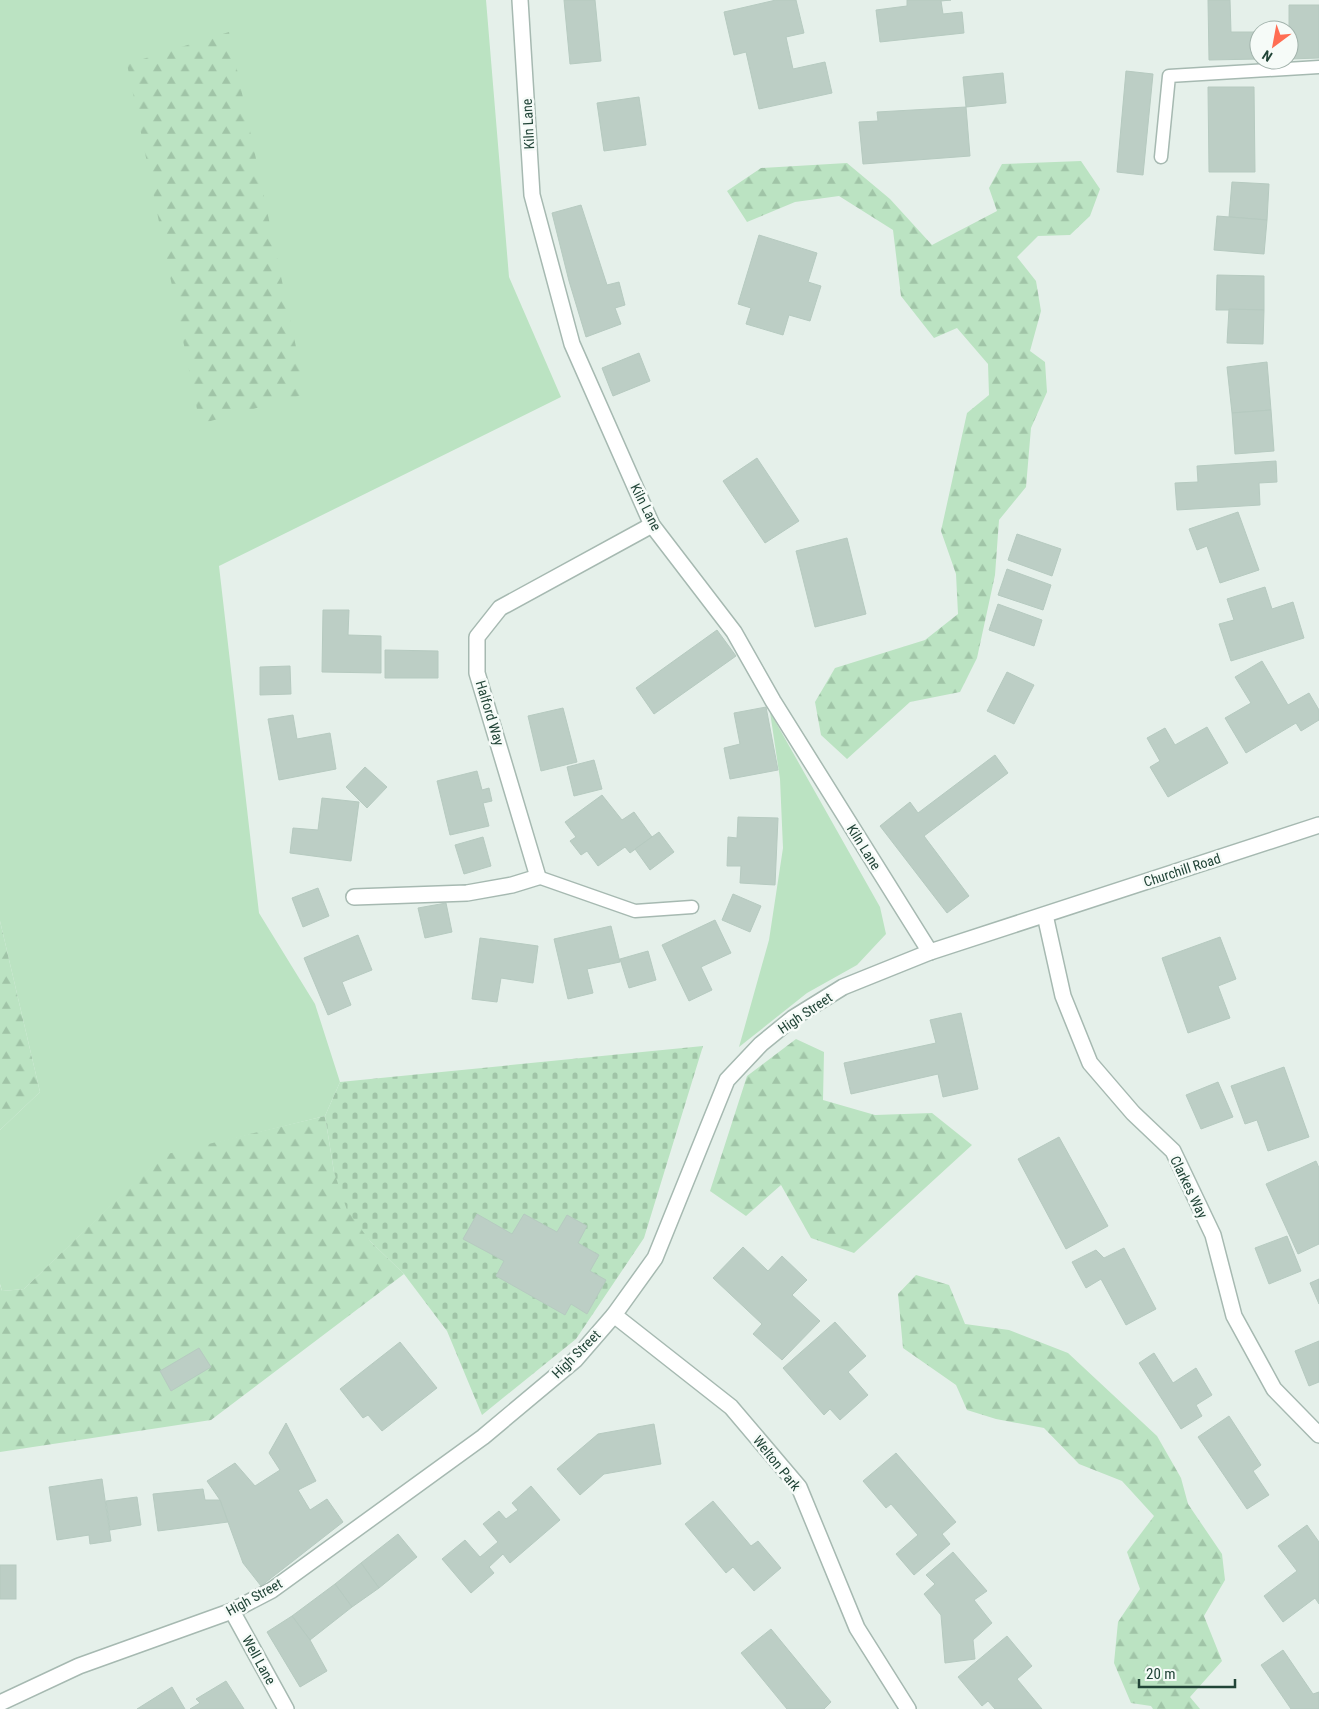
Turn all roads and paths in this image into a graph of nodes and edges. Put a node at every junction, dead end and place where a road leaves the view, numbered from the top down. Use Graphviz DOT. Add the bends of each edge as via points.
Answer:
graph roads {
  1 [pos="520,0"];
  2 [pos="1319,67"];
  3 [pos="1161,157"];
  4 [pos="652,525"];
  5 [pos="1319,825"];
  6 [pos="538,877"];
  7 [pos="354,897"];
  8 [pos="692,907"];
  9 [pos="1045,915"];
  10 [pos="930,952"];
  11 [pos="614,1315"];
  12 [pos="1319,1436"];
  13 [pos="232,1611"];
  14 [pos="0,1703"];
  15 [pos="286,1709"];
  16 [pos="908,1709"];
  1 -- 4 [label="street, Kiln Lane" via="532,195 572,344"];
  2 -- 3 [label="lane" via="1169,76"];
  4 -- 6 [label="street, Halford Way" via="500,608 477,637 477,673"];
  4 -- 10 [label="street, Kiln Lane" via="734,632 773,701"];
  5 -- 9 [label="street, Churchill Road"];
  6 -- 7 [label="street" via="467,893"];
  6 -- 8 [label="lane" via="635,911"];
  9 -- 10 [label="street, High Street"];
  9 -- 12 [label="street, Clarkes Way" via="1063,996 1090,1063 1133,1113 1173,1152 1213,1235 1234,1316 1274,1389"];
  10 -- 11 [label="street, High Street" via="843,987 801,1013 761,1044 728,1080 655,1258"];
  11 -- 13 [label="street, High Street" via="575,1360 483,1437 272,1590"];
  11 -- 16 [label="street, Welton Park" via="731,1406 800,1487 857,1628"];
  13 -- 14 [label="street, High Street" via="79,1666"];
  13 -- 15 [label="street, Well Lane"];
}
